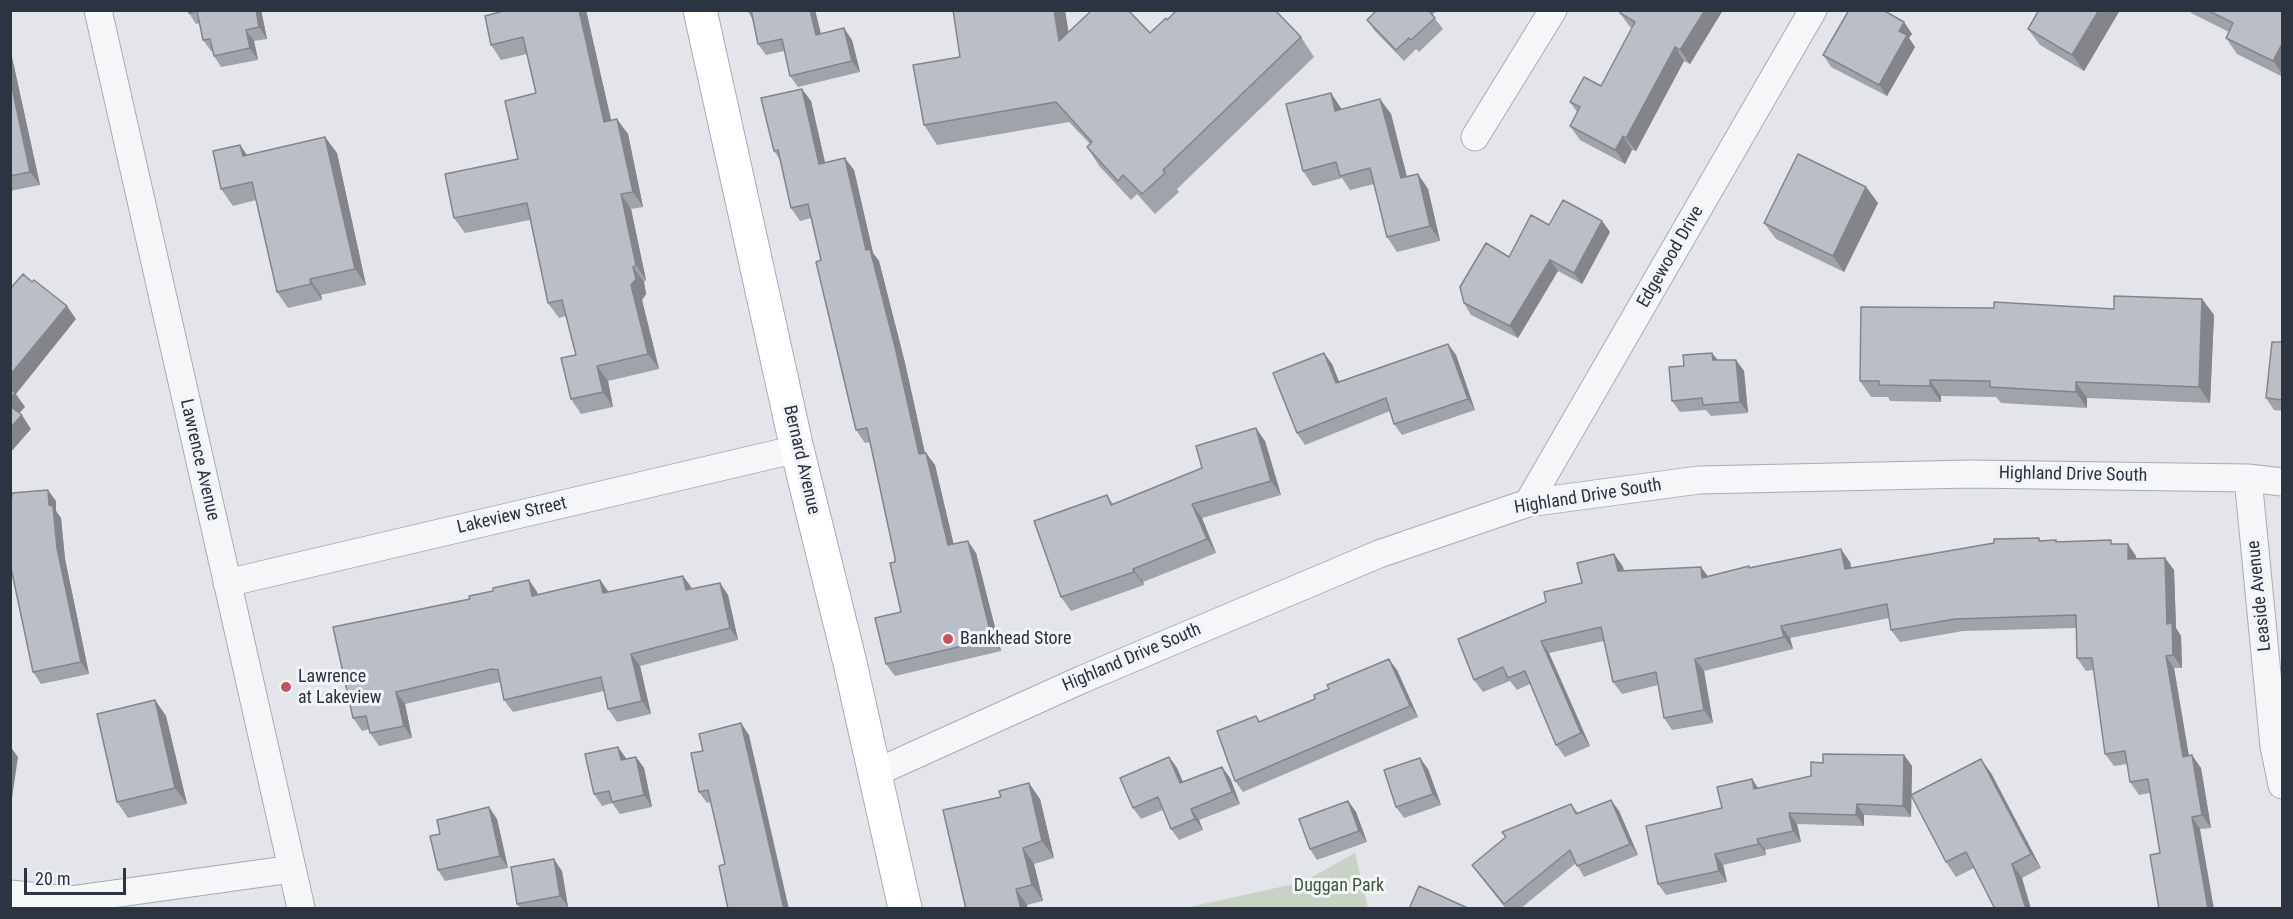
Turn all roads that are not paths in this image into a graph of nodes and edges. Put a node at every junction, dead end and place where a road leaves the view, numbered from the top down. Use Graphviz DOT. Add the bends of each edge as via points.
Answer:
graph roads {
  1 [pos="98,10"];
  2 [pos="700,10"];
  3 [pos="1553,10"];
  4 [pos="1813,10"];
  5 [pos="1475,137"];
  6 [pos="797,449"];
  7 [pos="2248,478"];
  8 [pos="2283,482"];
  9 [pos="1528,504"];
  10 [pos="227,583"];
  11 [pos="875,773"];
  12 [pos="2283,786"];
  13 [pos="292,869"];
  14 [pos="10,894"];
  15 [pos="301,909"];
  16 [pos="905,909"];
  1 -- 10 [label="street, Lawrence Avenue"];
  2 -- 6 [label="street, Bernard Avenue"];
  3 -- 5 [label="street"];
  4 -- 9 [label="street, Edgewood Drive"];
  6 -- 10 [label="street, Lakeview Street"];
  6 -- 11 [label="street, Bernard Avenue"];
  7 -- 8 [label="street, Highland Drive South"];
  7 -- 9 [label="street, Highland Drive South" via="1970,474 1699,480"];
  7 -- 12 [label="street, Leaside Avenue" via="2274,746"];
  9 -- 11 [label="street, Highland Drive South" via="1368,558 1083,679"];
  10 -- 13 [label="street, Lawrence Avenue"];
  11 -- 16 [label="street, Bernard Avenue"];
  13 -- 14 [label="street" via="70,900"];
  13 -- 15 [label="street, Lawrence Avenue"];
}
